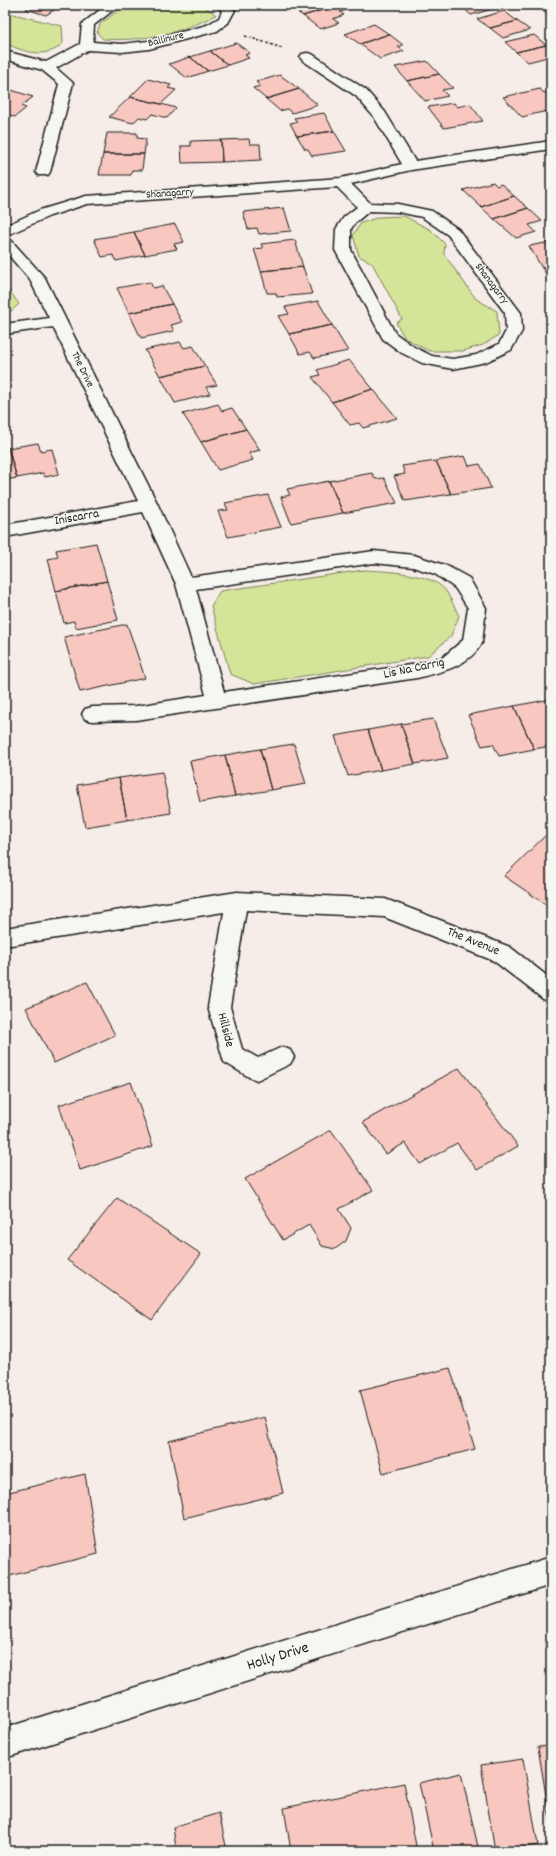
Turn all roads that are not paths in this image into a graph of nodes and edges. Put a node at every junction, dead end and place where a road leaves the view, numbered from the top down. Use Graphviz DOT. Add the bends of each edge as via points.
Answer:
graph roads {
  1 [pos="114,5"];
  2 [pos="222,5"];
  3 [pos="544,5"];
  4 [pos="551,10"];
  5 [pos="86,46"];
  6 [pos="5,56"];
  7 [pos="307,57"];
  8 [pos="48,67"];
  9 [pos="550,145"];
  10 [pos="411,166"];
  11 [pos="43,172"];
  12 [pos="342,182"];
  13 [pos="366,207"];
  14 [pos="5,232"];
  15 [pos="5,242"];
  16 [pos="58,322"];
  17 [pos="5,330"];
  18 [pos="149,505"];
  19 [pos="5,530"];
  20 [pos="185,584"];
  21 [pos="217,701"];
  22 [pos="92,714"];
  23 [pos="237,901"];
  24 [pos="5,937"];
  25 [pos="551,992"];
  26 [pos="282,1057"];
  27 [pos="551,1572"];
  28 [pos="5,1743"];
  1 -- 5 [label="street" via="88,24"];
  2 -- 5 [label="street, Ballinure" via="229,10 224,20 212,28 149,45 122,48"];
  3 -- 4 [label="street"];
  5 -- 8 [label="street"];
  6 -- 8 [label="street"];
  7 -- 10 [label="street" via="361,93 380,115"];
  8 -- 11 [label="street" via="66,83"];
  9 -- 10 [label="street, Shanagarry"];
  10 -- 12 [label="street, Shanagarry"];
  12 -- 13 [label="street"];
  12 -- 14 [label="street, Shanagarry" via="86,200 45,212"];
  13 -- 13 [label="street, Shanagarry" via="398,208 427,214 452,232 513,313 514,331 505,347 480,359 453,364 428,360 389,336 343,250 340,235 346,222"];
  15 -- 16 [label="street, The Drive" via="37,278"];
  16 -- 17 [label="street"];
  16 -- 18 [label="street, The Drive"];
  18 -- 19 [label="street, Iniscarra"];
  18 -- 20 [label="street"];
  20 -- 21 [label="street"];
  20 -- 21 [label="street, Lis Na Carrig" via="374,557 414,561 441,570 462,583 477,608 472,643 448,663 417,671"];
  21 -- 22 [label="street, Lis Na Carrig" via="136,714"];
  23 -- 24 [label="street, The Avenue"];
  23 -- 25 [label="street, The Avenue" via="385,908 502,954"];
  23 -- 26 [label="street, Hillside" via="219,1007 232,1055 257,1070"];
  27 -- 28 [label="street, Holly Drive"];
}
